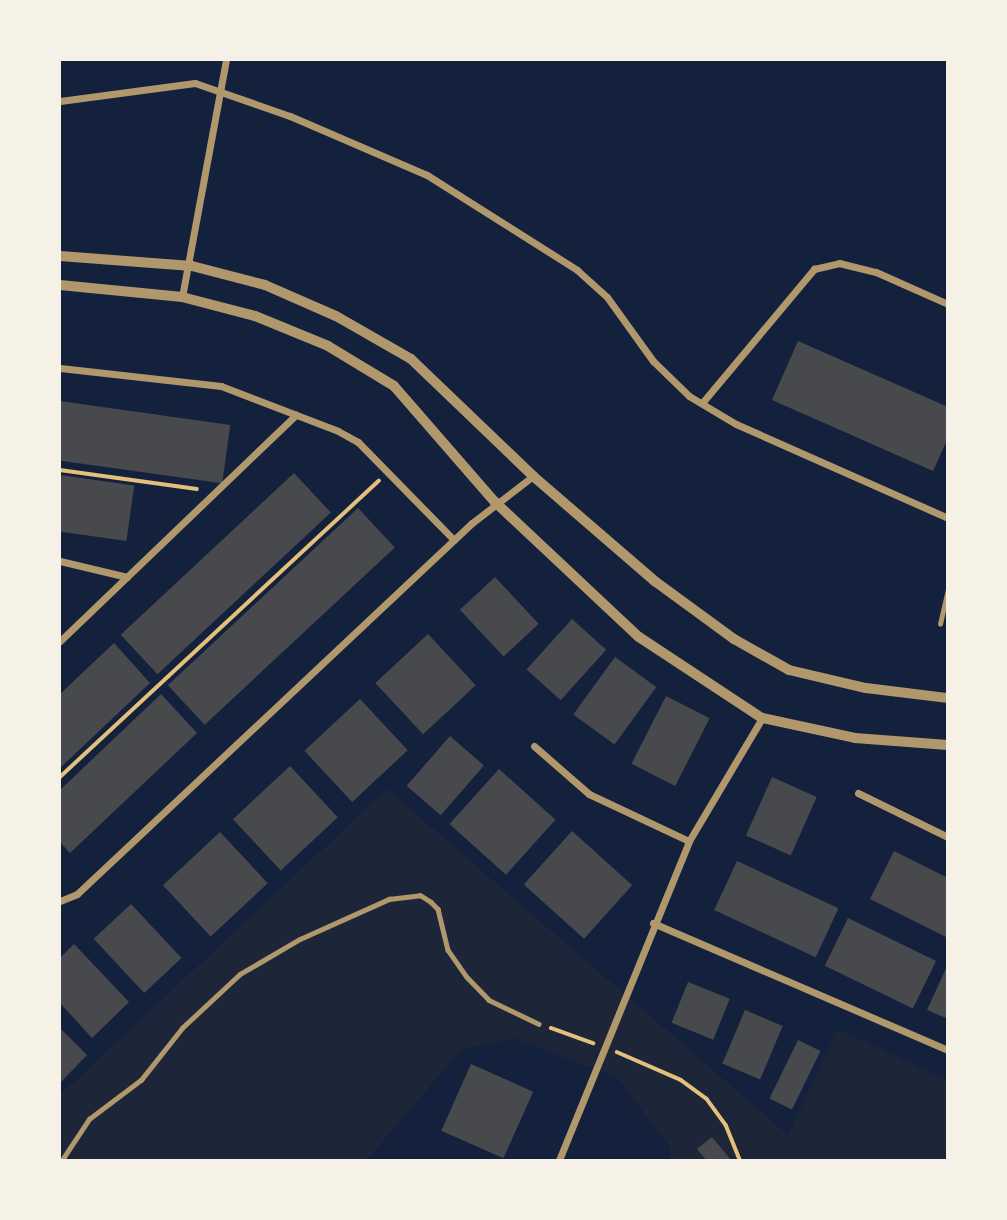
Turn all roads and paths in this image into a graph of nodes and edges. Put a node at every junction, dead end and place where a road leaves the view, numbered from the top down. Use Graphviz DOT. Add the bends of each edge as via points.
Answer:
graph roads {
  1 [pos="226,60"];
  2 [pos="220,91"];
  3 [pos="60,101"];
  4 [pos="60,256"];
  5 [pos="192,266"];
  6 [pos="60,285"];
  7 [pos="183,297"];
  8 [pos="947,304"];
  9 [pos="60,368"];
  10 [pos="702,403"];
  11 [pos="296,415"];
  12 [pos="60,470"];
  13 [pos="388,472"];
  14 [pos="533,476"];
  15 [pos="216,492"];
  16 [pos="495,502"];
  17 [pos="947,518"];
  18 [pos="454,540"];
  19 [pos="60,561"];
  20 [pos="127,577"];
  21 [pos="947,588"];
  22 [pos="940,624"];
  23 [pos="60,641"];
  24 [pos="947,698"];
  25 [pos="762,718"];
  26 [pos="947,745"];
  27 [pos="534,746"];
  28 [pos="60,777"];
  29 [pos="858,793"];
  30 [pos="947,837"];
  31 [pos="689,841"];
  32 [pos="60,901"];
  33 [pos="653,923"];
  34 [pos="539,1024"];
  35 [pos="599,1045"];
  36 [pos="947,1049"];
  37 [pos="611,1050"];
  38 [pos="62,1160"];
  39 [pos="559,1160"];
  40 [pos="740,1160"];
  1 -- 2 [label="street"];
  2 -- 3 [label="street" via="195,83"];
  2 -- 5 [label="street"];
  2 -- 10 [label="street" via="427,175 494,215 577,270 607,297 653,361"];
  4 -- 5 [label="street"];
  5 -- 7 [label="street"];
  5 -- 14 [label="street" via="265,285 335,316 411,359"];
  6 -- 7 [label="street"];
  7 -- 16 [label="street" via="255,316 328,346 394,386"];
  8 -- 10 [label="street" via="876,272 839,263 814,269"];
  9 -- 11 [label="street" via="211,384"];
  10 -- 17 [label="street" via="736,424"];
  11 -- 13 [label="street" via="358,442"];
  11 -- 15 [label="street"];
  12 -- 15 [label="path"];
  13 -- 18 [label="street"];
  13 -- 28 [label="path"];
  14 -- 16 [label="street"];
  14 -- 24 [label="street" via="656,582 734,639 789,670 866,688"];
  15 -- 20 [label="street"];
  16 -- 18 [label="street"];
  16 -- 25 [label="street" via="639,637"];
  18 -- 32 [label="street" via="77,894"];
  19 -- 20 [label="street"];
  20 -- 23 [label="street"];
  21 -- 22 [label="lane"];
  25 -- 26 [label="street" via="855,738"];
  25 -- 31 [label="street"];
  27 -- 31 [label="street" via="589,794"];
  29 -- 30 [label="street"];
  31 -- 33 [label="street"];
  33 -- 36 [label="street"];
  33 -- 39 [label="street"];
  34 -- 35 [label="path"];
  34 -- 38 [label="lane" via="489,1000 467,977 448,950 438,909 431,902 419,895 389,899 300,939 240,974 182,1028 141,1080 89,1119"];
  37 -- 40 [label="path" via="681,1080 707,1099 726,1125"];
}
